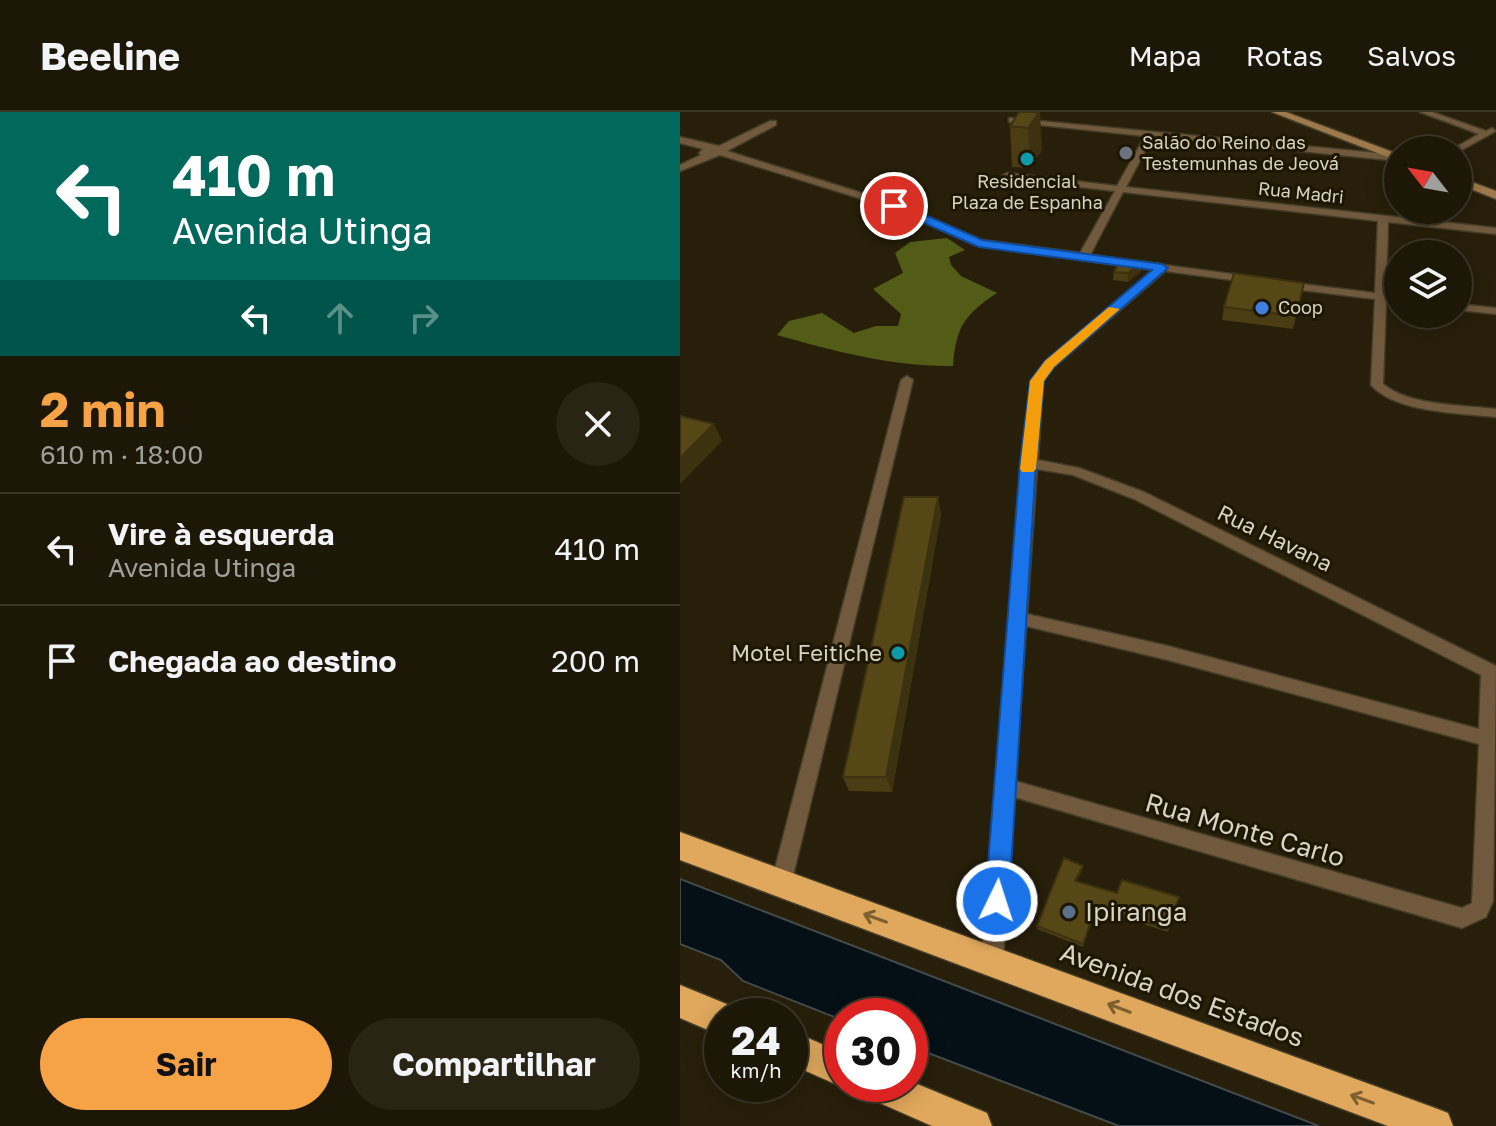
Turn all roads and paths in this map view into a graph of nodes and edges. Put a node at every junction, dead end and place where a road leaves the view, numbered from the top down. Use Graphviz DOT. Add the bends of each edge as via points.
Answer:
graph roads {
  1 [pos="1277,112"];
  2 [pos="1424,112"];
  3 [pos="1012,120"];
  4 [pos="773,123"];
  5 [pos="1493,131"];
  6 [pos="1150,134"];
  7 [pos="1339,136"];
  8 [pos="680,140"];
  9 [pos="1472,142"];
  10 [pos="721,150"];
  11 [pos="708,151"];
  12 [pos="1325,153"];
  13 [pos="1384,153"];
  14 [pos="1384,157"];
  15 [pos="680,168"];
  16 [pos="1007,176"];
  17 [pos="1472,186"];
  18 [pos="1120,189"];
  19 [pos="1496,195"];
  20 [pos="1383,219"];
  21 [pos="1496,231"];
  22 [pos="1083,258"];
  23 [pos="1162,268"];
  24 [pos="1265,282"];
  25 [pos="1279,284"];
  26 [pos="1378,296"];
  27 [pos="1384,297"];
  28 [pos="1472,308"];
  29 [pos="1496,311"];
  30 [pos="907,380"];
  31 [pos="1496,413"];
  32 [pos="1028,463"];
  33 [pos="1018,618"];
  34 [pos="1493,673"];
  35 [pos="1488,739"];
  36 [pos="1004,786"];
  37 [pos="680,846"];
  38 [pos="781,884"];
  39 [pos="992,960"];
  40 [pos="680,1001"];
  41 [pos="704,1011"];
  42 [pos="918,1102"];
  43 [pos="974,1126"];
  44 [pos="1435,1126"];
  1 -- 7 [label="main road"];
  2 -- 5 [label="street"];
  3 -- 6 [label="street"];
  4 -- 10 [label="street"];
  5 -- 9 [label="street"];
  6 -- 12 [label="street"];
  6 -- 18 [label="street"];
  7 -- 12 [label="street"];
  7 -- 13 [label="main road"];
  8 -- 11 [label="street"];
  10 -- 11 [label="street"];
  10 -- 22 [label="street" via="883,202 979,243"];
  11 -- 15 [label="street"];
  12 -- 14 [label="street"];
  16 -- 18 [label="street, Rua Madri"];
  17 -- 19 [label="main road"];
  18 -- 20 [label="street, Rua Madri"];
  18 -- 22 [label="street"];
  20 -- 21 [label="street, Rua Madri"];
  20 -- 26 [label="street"];
  22 -- 23 [label="street"];
  23 -- 24 [label="street"];
  23 -- 32 [label="street" via="1042,372"];
  25 -- 26 [label="street"];
  26 -- 27 [label="street"];
  26 -- 31 [label="street" via="1377,385 1390,395"];
  28 -- 29 [label="street"];
  30 -- 38 [label="street"];
  32 -- 33 [label="street"];
  32 -- 34 [label="street, Rua Havana" via="1063,465 1106,481"];
  33 -- 35 [label="street"];
  33 -- 36 [label="street"];
  34 -- 35 [label="street"];
  35 -- 36 [label="street, Rua Monte Carlo" via="1483,901 1479,910 1462,918"];
  36 -- 39 [label="street"];
  37 -- 38 [label="highway, Avenida dos Estados"];
  39 -- 38 [label="highway, Avenida dos Estados, one-way"];
  44 -- 39 [label="highway, Avenida dos Estados, one-way"];
  40 -- 41 [label="highway"];
  42 -- 43 [label="highway"];
}
